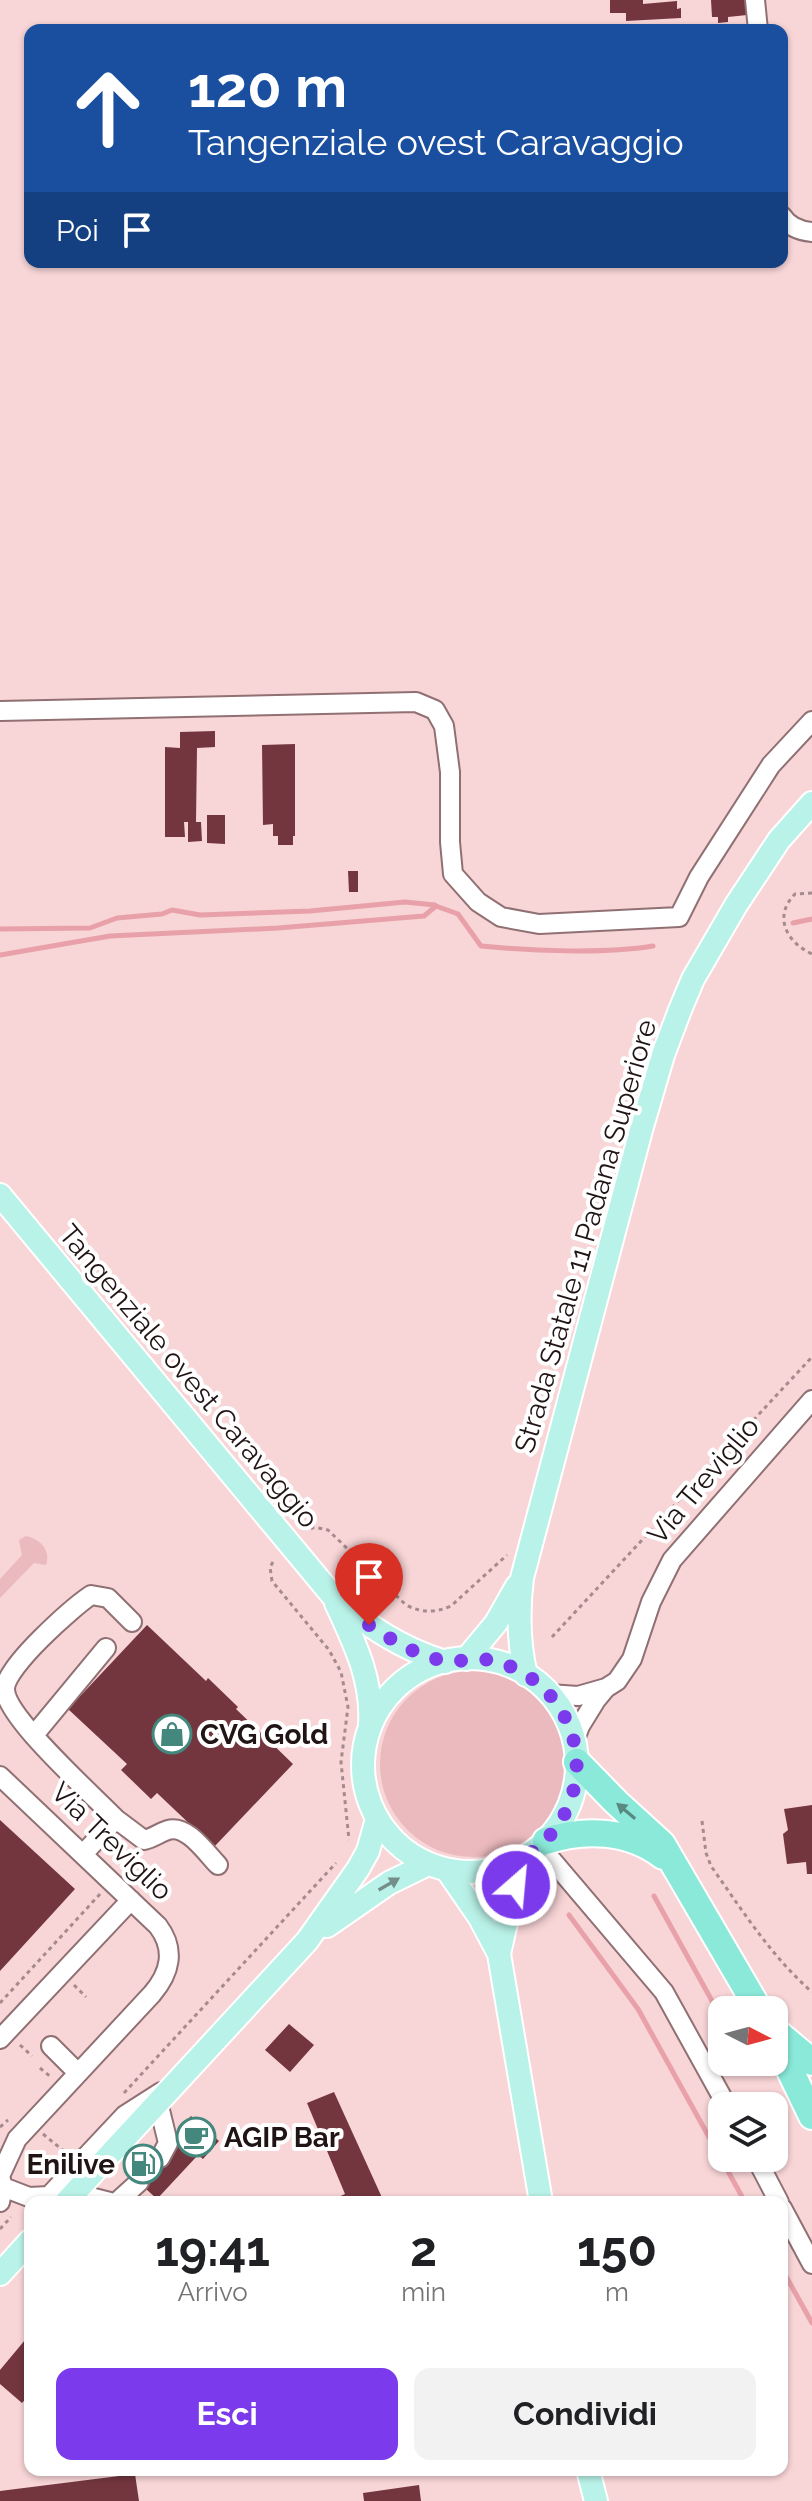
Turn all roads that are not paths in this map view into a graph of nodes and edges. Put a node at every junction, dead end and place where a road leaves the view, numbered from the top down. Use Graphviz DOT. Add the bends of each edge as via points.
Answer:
graph roads {
  1 [pos="755,0"];
  2 [pos="757,24"];
  3 [pos="788,223"];
  4 [pos="812,232"];
  5 [pos="0,711"];
  6 [pos="812,721"];
  7 [pos="812,803"];
  8 [pos="0,1195"];
  9 [pos="812,1400"];
  10 [pos="522,1578"];
  11 [pos="332,1595"];
  12 [pos="132,1622"];
  13 [pos="106,1648"];
  14 [pos="455,1660"];
  15 [pos="526,1675"];
  16 [pos="606,1688"];
  17 [pos="549,1694"];
  18 [pos="370,1729"];
  19 [pos="34,1735"];
  20 [pos="575,1752"];
  21 [pos="0,1776"];
  22 [pos="116,1819"];
  23 [pos="377,1819"];
  24 [pos="543,1844"];
  25 [pos="83,1854"];
  26 [pos="520,1860"];
  27 [pos="673,1862"];
  28 [pos="218,1865"];
  29 [pos="437,1867"];
  30 [pos="131,1900"];
  31 [pos="307,1941"];
  32 [pos="499,1954"];
  33 [pos="751,1996"];
  34 [pos="6,2038"];
  35 [pos="788,2042"];
  36 [pos="51,2046"];
  37 [pos="812,2062"];
  38 [pos="788,2066"];
  39 [pos="78,2073"];
  40 [pos="177,2081"];
  41 [pos="719,2092"];
  42 [pos="158,2102"];
  43 [pos="812,2116"];
  44 [pos="8,2143"];
  45 [pos="160,2158"];
  46 [pos="763,2172"];
  47 [pos="139,2182"];
  48 [pos="1,2188"];
  49 [pos="26,2196"];
  50 [pos="49,2196"];
  51 [pos="72,2196"];
  52 [pos="124,2196"];
  53 [pos="540,2196"];
  54 [pos="776,2196"];
  55 [pos="788,2219"];
  56 [pos="24,2248"];
  57 [pos="812,2264"];
  58 [pos="0,2274"];
  59 [pos="590,2476"];
  60 [pos="596,2501"];
  1 -- 2 [label="street"];
  3 -- 4 [label="street"];
  5 -- 6 [label="street" via="416,702 435,710 444,726 453,874 478,902 501,917 539,924 679,917 771,765"];
  7 -- 10 [label="main road, Strada Statale 11 Padana Superiore" via="779,840 736,905 680,1010 641,1130"];
  8 -- 11 [label="main road, Tangenziale ovest Caravaggio"];
  9 -- 16 [label="street, Via Treviglio" via="672,1560 632,1659"];
  10 -- 14 [label="main road, Strada Statale 11 Padana Superiore" via="496,1623"];
  10 -- 15 [label="main road, Strada Statale 11 Padana Superiore" via="520,1651"];
  11 -- 14 [label="main road, Tangenziale ovest Caravaggio" via="415,1653"];
  11 -- 18 [label="main road, Tangenziale ovest Caravaggio" via="364,1666"];
  12 -- 19 [label="street" via="108,1598 91,1595 17,1665 6,1681 7,1701"];
  13 -- 19 [label="street"];
  14 -- 15 [label="main road" via="491,1661"];
  14 -- 18 [label="main road" via="417,1673 393,1691"];
  15 -- 17 [label="main road"];
  16 -- 17 [label="street" via="578,1696"];
  16 -- 20 [label="street, Via Treviglio" via="587,1713"];
  17 -- 20 [label="main road" via="565,1716"];
  18 -- 23 [label="main road" via="364,1771"];
  19 -- 22 [label="street"];
  20 -- 24 [label="main road" via="574,1791"];
  27 -- 20 [label="highway, one-way"];
  21 -- 25 [label="street, Via Treviglio"];
  22 -- 25 [label="street"];
  22 -- 28 [label="street" via="144,1840 178,1829"];
  23 -- 29 [label="main road" via="402,1848"];
  23 -- 31 [label="main road" via="358,1869"];
  24 -- 26 [label="main road"];
  24 -- 27 [label="highway" via="576,1833 607,1834 642,1843"];
  24 -- 41 [label="street" via="664,1992"];
  25 -- 30 [label="street, Via Treviglio"];
  26 -- 29 [label="main road" via="477,1872"];
  26 -- 32 [label="main road"];
  27 -- 33 [label="highway"];
  31 -- 29 [label="main road, one-way" via="389,1883"];
  29 -- 32 [label="main road" via="480,1918"];
  30 -- 34 [label="street"];
  30 -- 39 [label="street, Via Treviglio" via="165,1935 168,1967 152,1994"];
  31 -- 40 [label="main road"];
  32 -- 53 [label="main road"];
  35 -- 37 [label="highway"];
  36 -- 39 [label="street"];
  38 -- 43 [label="highway"];
  39 -- 44 [label="street, Via Treviglio"];
  40 -- 42 [label="main road"];
  40 -- 50 [label="street" via="125,2115"];
  42 -- 45 [label="street" via="168,2143"];
  42 -- 51 [label="main road"];
  44 -- 48 [label="street, Via Treviglio"];
  46 -- 54 [label="street"];
  47 -- 52 [label="street"];
  48 -- 49 [label="street"];
  55 -- 57 [label="street"];
  56 -- 58 [label="main road"];
  59 -- 60 [label="main road"];
}
